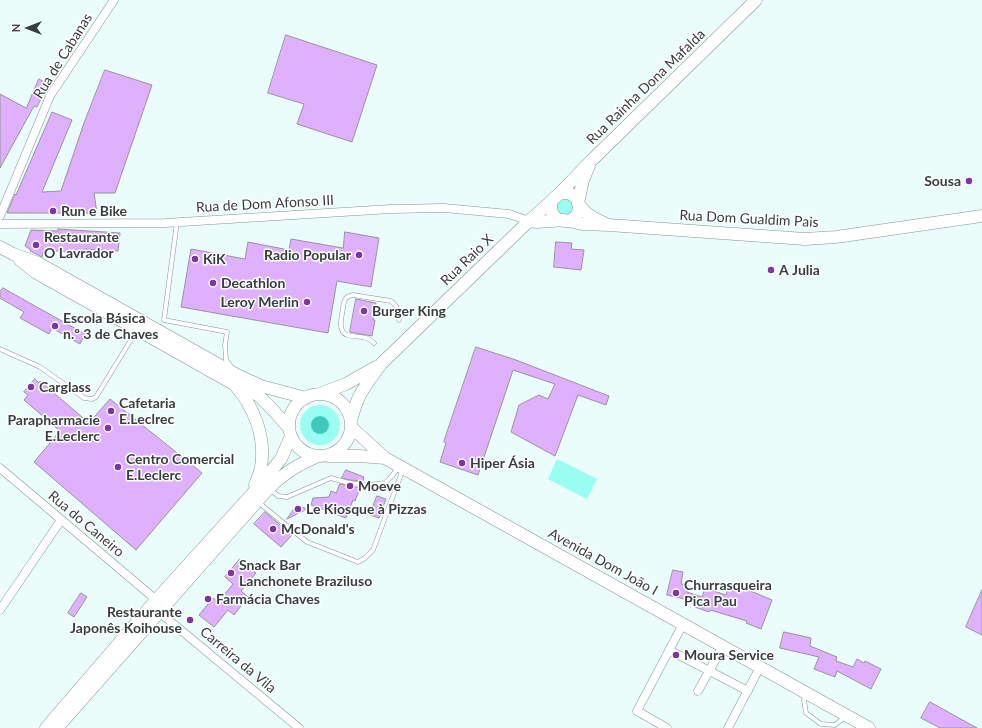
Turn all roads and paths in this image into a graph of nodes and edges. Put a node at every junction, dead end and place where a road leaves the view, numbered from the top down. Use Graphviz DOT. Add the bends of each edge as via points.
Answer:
graph roads {
  1 [pos="114,0"];
  2 [pos="756,0"];
  3 [pos="591,161"];
  4 [pos="557,196"];
  5 [pos="578,203"];
  6 [pos="0,216"];
  7 [pos="982,216"];
  8 [pos="564,220"];
  9 [pos="529,221"];
  10 [pos="177,222"];
  11 [pos="0,224"];
  12 [pos="609,225"];
  13 [pos="0,247"];
  14 [pos="13,254"];
  15 [pos="399,320"];
  16 [pos="138,329"];
  17 [pos="374,343"];
  18 [pos="0,349"];
  19 [pos="382,364"];
  20 [pos="234,379"];
  21 [pos="312,396"];
  22 [pos="351,424"];
  23 [pos="290,432"];
  24 [pos="323,456"];
  25 [pos="385,458"];
  26 [pos="0,468"];
  27 [pos="401,468"];
  28 [pos="269,488"];
  29 [pos="254,497"];
  30 [pos="61,520"];
  31 [pos="160,606"];
  32 [pos="0,610"];
  33 [pos="683,624"];
  34 [pos="723,646"];
  35 [pos="669,650"];
  36 [pos="760,667"];
  37 [pos="709,671"];
  38 [pos="698,691"];
  39 [pos="748,691"];
  40 [pos="807,693"];
  41 [pos="847,716"];
  42 [pos="46,728"];
  43 [pos="57,728"];
  44 [pos="300,728"];
  45 [pos="667,728"];
  46 [pos="728,728"];
  47 [pos="869,728"];
  1 -- 6 [label="street, Rua de Cabanas" via="50,96"];
  2 -- 3 [label="main road, Rua Rainha Dona Mafalda"];
  3 -- 4 [label="main road, Rua Rainha Dona Mafalda"];
  3 -- 5 [label="main road" via="583,180"];
  4 -- 5 [label="main road" via="567,193 576,198"];
  4 -- 8 [label="main road" via="553,200 552,210 554,215"];
  4 -- 9 [label="main road, Rua Raio X"];
  5 -- 8 [label="main road" via="576,216"];
  5 -- 12 [label="main road, Rua Dom Gualdim Pais" via="585,213"];
  7 -- 12 [label="main road, Rua Dom Gualdim Pais" via="836,237 805,239"];
  8 -- 9 [label="main road, Rua Dom Gualdim Pais"];
  8 -- 12 [label="main road, Rua Dom Gualdim Pais"];
  9 -- 10 [label="street, Rua de Dom Afonso III" via="509,214 444,208"];
  9 -- 19 [label="main road, Rua Raio X"];
  10 -- 11 [label="street, Rua de Dom Afonso III"];
  10 -- 20 [label="lane" via="164,320 227,332 226,360"];
  13 -- 14 [label="main road"];
  14 -- 16 [label="main road" via="35,272"];
  14 -- 20 [label="main road" via="38,263"];
  15 -- 17 [label="lane" via="398,309 391,301 353,295 346,297 341,325 344,333 366,338"];
  16 -- 18 [label="lane" via="92,399 84,398 40,367"];
  16 -- 20 [label="main road"];
  19 -- 21 [label="main road, Rua Raio X" via="346,384"];
  19 -- 22 [label="main road, Rua Raio X" via="359,396"];
  20 -- 21 [label="main road"];
  20 -- 23 [label="main road" via="258,395"];
  20 -- 29 [label="main road" via="253,412 261,439 261,469"];
  21 -- 22 [label="main road" via="327,395 336,399 348,412"];
  21 -- 23 [label="main road" via="299,403 293,410"];
  22 -- 24 [label="main road" via="349,437 344,445 336,452"];
  22 -- 25 [label="main road, Avenida Dom João I"];
  23 -- 24 [label="main road" via="295,444 302,450"];
  23 -- 29 [label="main road" via="281,459"];
  24 -- 25 [label="main road, Avenida Dom João I"];
  24 -- 28 [label="main road" via="286,472"];
  25 -- 27 [label="main road, Avenida Dom João I"];
  26 -- 30 [label="street, Rua do Caneiro"];
  27 -- 28 [label="lane" via="385,483 369,485 331,478 286,497 278,496"];
  27 -- 29 [label="lane" via="373,550 358,562 307,542"];
  27 -- 33 [label="main road, Avenida Dom João I"];
  28 -- 29 [label="main road"];
  29 -- 31 [label="main road"];
  30 -- 31 [label="street, Rua do Caneiro"];
  30 -- 32 [label="street"];
  31 -- 42 [label="main road"];
  31 -- 43 [label="main road"];
  31 -- 44 [label="street, Carreira da Vila"];
  33 -- 34 [label="main road, Avenida Dom João I"];
  33 -- 35 [label="street"];
  34 -- 36 [label="main road, Avenida Dom João I"];
  34 -- 37 [label="street"];
  35 -- 37 [label="street"];
  35 -- 45 [label="street" via="637,711"];
  36 -- 39 [label="street"];
  36 -- 40 [label="main road, Avenida Dom João I"];
  37 -- 38 [label="street"];
  37 -- 39 [label="street"];
  39 -- 46 [label="street"];
  40 -- 41 [label="main road, Avenida Dom João I"];
  40 -- 41 [label="lane" via="804,700 806,713 821,724 835,725"];
  41 -- 47 [label="main road, Avenida Dom João I"];
}
